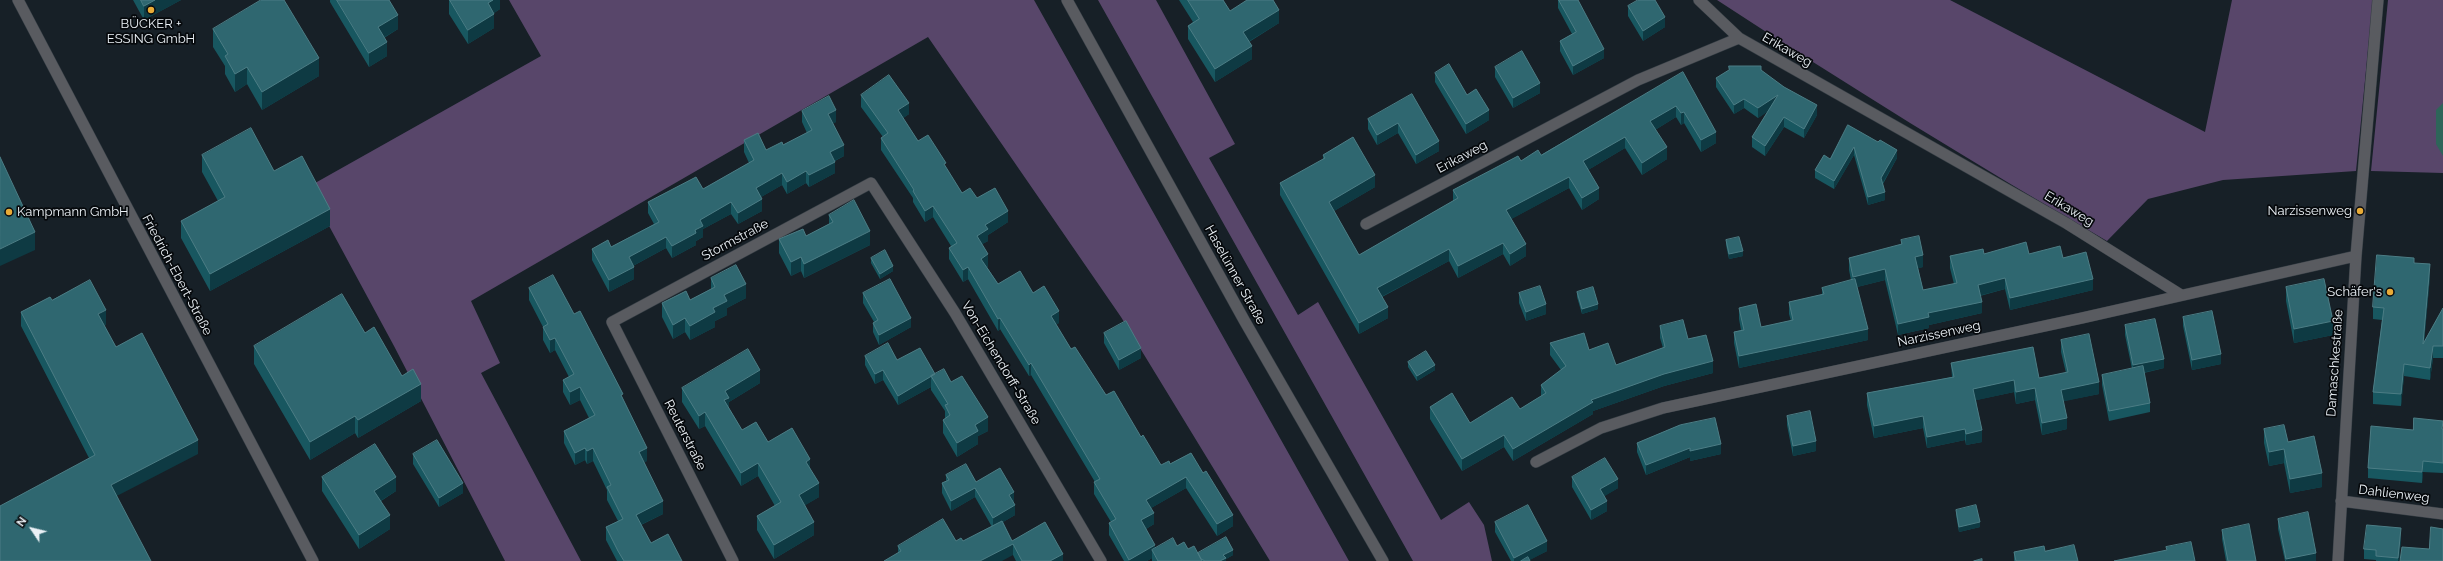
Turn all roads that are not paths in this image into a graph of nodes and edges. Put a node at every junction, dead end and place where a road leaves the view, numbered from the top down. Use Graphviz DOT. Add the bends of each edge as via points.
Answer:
graph roads {
  1 [pos="18,0"];
  2 [pos="1066,0"];
  3 [pos="1699,0"];
  4 [pos="2378,0"];
  5 [pos="1739,38"];
  6 [pos="871,183"];
  7 [pos="1366,224"];
  8 [pos="2356,256"];
  9 [pos="2181,294"];
  10 [pos="612,322"];
  11 [pos="1536,462"];
  12 [pos="2341,501"];
  13 [pos="2443,514"];
  14 [pos="313,561"];
  15 [pos="733,561"];
  16 [pos="1101,561"];
  17 [pos="1383,561"];
  18 [pos="2338,561"];
  1 -- 14 [label="street, Friedrich-Ebert-Straße"];
  2 -- 17 [label="street, Haselünner Straße" via="1244,320"];
  3 -- 5 [label="street"];
  4 -- 8 [label="street, Damaschkestraße"];
  5 -- 7 [label="street, Erikaweg" via="1638,80"];
  5 -- 9 [label="street, Erikaweg" via="2066,223"];
  6 -- 10 [label="street, Stormstraße"];
  6 -- 16 [label="street, Von-Eichendorff-Straße" via="955,313"];
  8 -- 9 [label="street, Narzissenweg"];
  8 -- 12 [label="street, Damaschkestraße"];
  9 -- 11 [label="street, Narzissenweg" via="2082,318 1663,408 1601,428"];
  10 -- 15 [label="street, Reuterstraße"];
  12 -- 13 [label="street, Dahlienweg"];
  12 -- 18 [label="street, Damaschkestraße"];
}
